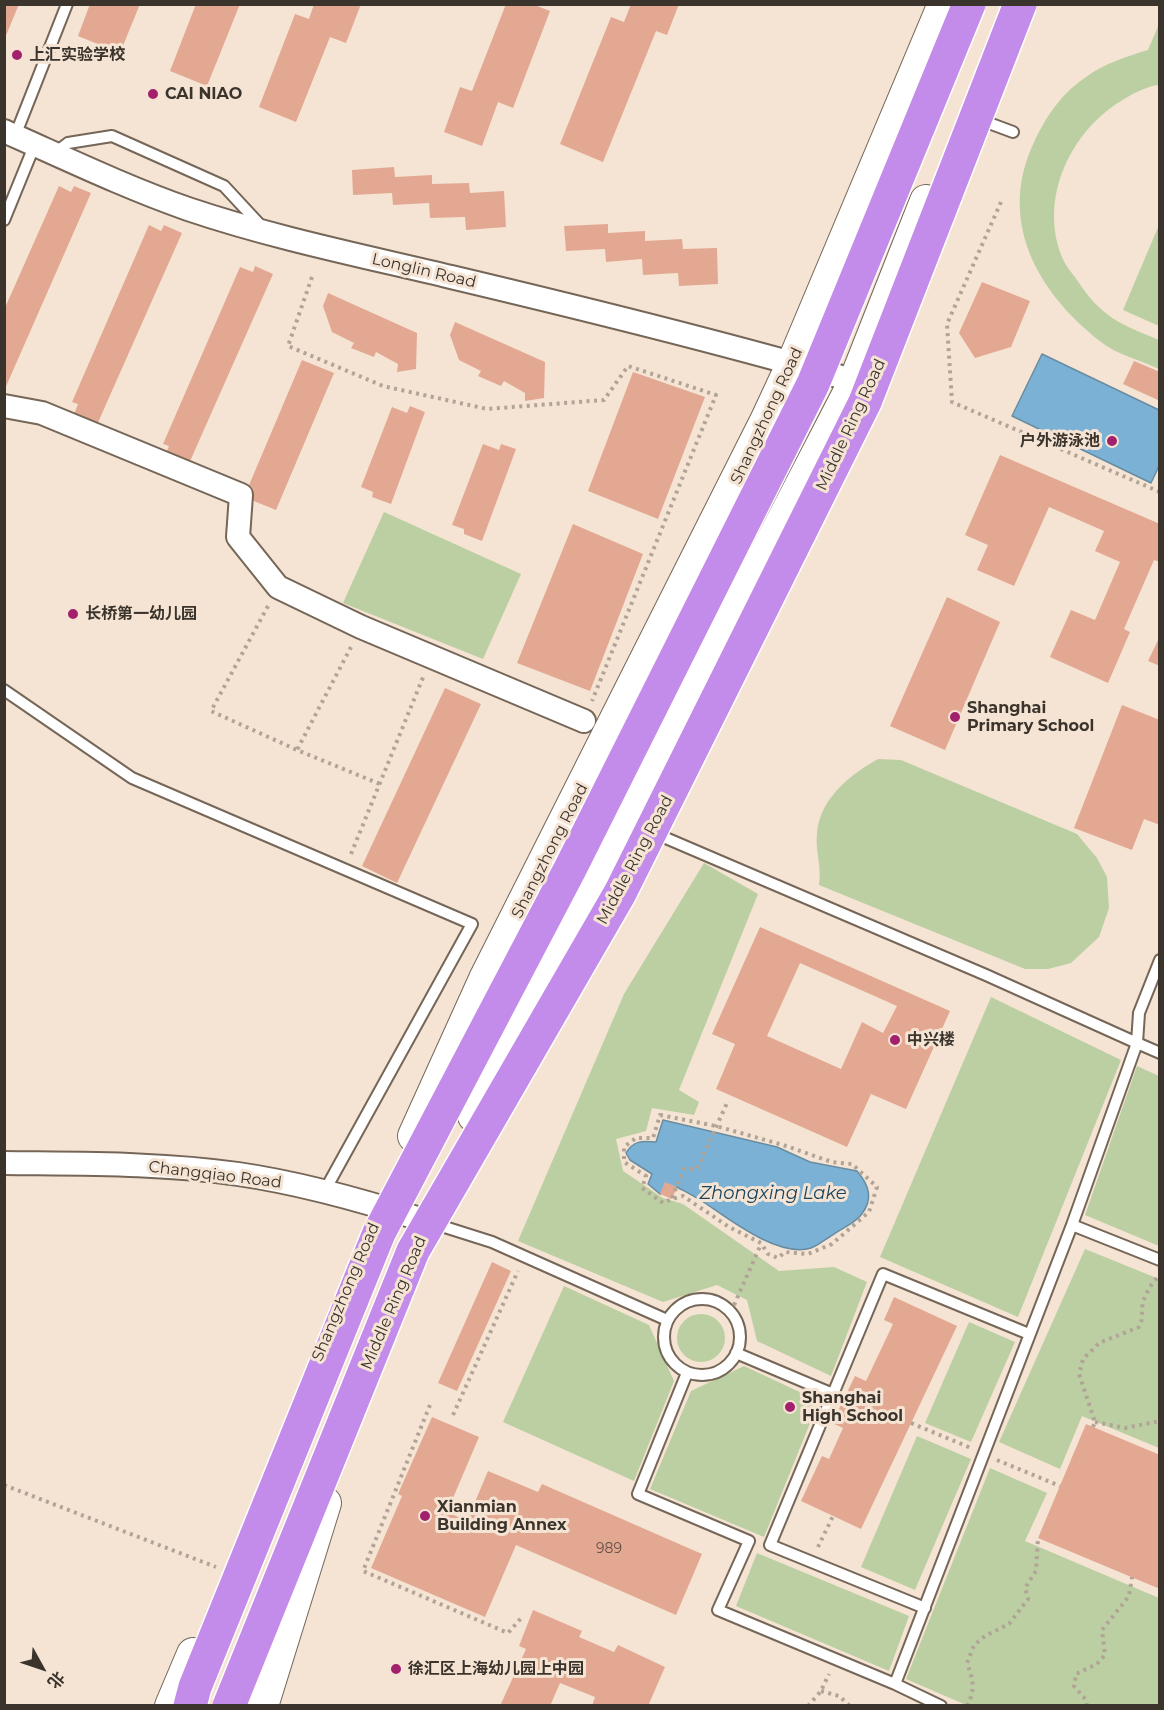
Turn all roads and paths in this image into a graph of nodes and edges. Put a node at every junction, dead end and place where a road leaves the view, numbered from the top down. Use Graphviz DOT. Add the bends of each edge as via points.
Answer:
graph roads {
  1 [pos="67,4"];
  2 [pos="944,4"];
  3 [pos="969,4"];
  4 [pos="1003,4"];
  5 [pos="1020,4"];
  6 [pos="961,112"];
  7 [pos="1013,132"];
  8 [pos="27,141"];
  9 [pos="1001,202"];
  10 [pos="4,220"];
  11 [pos="269,234"];
  12 [pos="312,277"];
  13 [pos="793,363"];
  14 [pos="855,381"];
  15 [pos="4,406"];
  16 [pos="1160,492"];
  17 [pos="278,587"];
  18 [pos="361,627"];
  19 [pos="431,658"];
  20 [pos="4,690"];
  21 [pos="584,721"];
  22 [pos="297,750"];
  23 [pos="380,784"];
  24 [pos="627,821"];
  25 [pos="345,869"];
  26 [pos="1160,960"];
  27 [pos="1137,1043"];
  28 [pos="1160,1053"];
  29 [pos="727,1103"];
  30 [pos="716,1126"];
  31 [pos="4,1163"];
  32 [pos="324,1192"];
  33 [pos="672,1198"];
  34 [pos="382,1207"];
  35 [pos="420,1220"];
  36 [pos="1072,1225"];
  37 [pos="761,1243"];
  38 [pos="525,1257"];
  39 [pos="1160,1260"];
  40 [pos="1160,1276"];
  41 [pos="731,1312"];
  42 [pos="667,1320"];
  43 [pos="1029,1334"];
  44 [pos="736,1353"];
  45 [pos="687,1373"];
  46 [pos="833,1394"];
  47 [pos="430,1405"];
  48 [pos="453,1415"];
  49 [pos="1160,1421"];
  50 [pos="911,1423"];
  51 [pos="984,1454"];
  52 [pos="4,1485"];
  53 [pos="1060,1486"];
  54 [pos="833,1516"];
  55 [pos="1038,1538"];
  56 [pos="812,1562"];
  57 [pos="228,1572"];
  58 [pos="1132,1577"];
  59 [pos="925,1608"];
  60 [pos="523,1616"];
  61 [pos="836,1660"];
  62 [pos="895,1684"];
  63 [pos="821,1691"];
  64 [pos="171,1706"];
  65 [pos="190,1706"];
  66 [pos="229,1706"];
  67 [pos="262,1706"];
  68 [pos="808,1706"];
  69 [pos="850,1706"];
  70 [pos="941,1706"];
  71 [pos="967,1706"];
  72 [pos="1087,1706"];
  1 -- 8 [label="lane"];
  2 -- 13 [label="main road, Shangzhong Road"];
  3 -- 65 [label="highway, bridge" via="813,384 570,869 379,1233"];
  4 -- 6 [label="main road"];
  5 -- 66 [label="highway, Middle Ring Road, bridge" via="865,402 620,893 413,1251"];
  6 -- 7 [label="lane"];
  6 -- 14 [label="main road"];
  8 -- 10 [label="lane"];
  8 -- 11 [label="street, Longlin Road" via="187,209"];
  8 -- 11 [label="lane" via="68,143 112,136 224,186"];
  9 -- 16 [label="path" via="947,324 952,402"];
  11 -- 13 [label="street, Longlin Road"];
  12 -- 21 [label="path" via="288,346 382,386 487,409 564,404 604,399 628,366 716,395"];
  13 -- 14 [label="street, Longlin Road"];
  13 -- 34 [label="main road, Shangzhong Road" via="485,979"];
  14 -- 24 [label="main road"];
  15 -- 17 [label="street" via="42,414 241,495 238,537"];
  17 -- 18 [label="street"];
  17 -- 22 [label="path" via="211,711"];
  18 -- 19 [label="street"];
  18 -- 22 [label="path"];
  19 -- 21 [label="street"];
  19 -- 23 [label="path"];
  20 -- 25 [label="lane" via="132,778"];
  22 -- 23 [label="path"];
  23 -- 25 [label="path"];
  24 -- 27 [label="lane"];
  24 -- 35 [label="main road"];
  25 -- 32 [label="lane" via="472,924"];
  26 -- 27 [label="lane" via="1139,1013"];
  27 -- 28 [label="lane"];
  27 -- 36 [label="lane"];
  29 -- 30 [label="path"];
  30 -- 33 [label="path" via="697,1169 684,1169"];
  30 -- 33 [label="path" via="660,1114 653,1138 636,1138 624,1146 624,1162 646,1176 642,1188 663,1203"];
  30 -- 37 [label="path" via="831,1162 852,1164 877,1187 869,1212 832,1245 808,1254 785,1252 778,1258 768,1254"];
  31 -- 32 [label="street, Changqiao Road" via="192,1169 273,1180"];
  32 -- 34 [label="street, Changqiao Road"];
  33 -- 37 [label="path" via="684,1196 729,1227"];
  34 -- 35 [label="street, Changqiao Road"];
  34 -- 57 [label="main road, Shangzhong Road"];
  35 -- 38 [label="lane" via="492,1242"];
  35 -- 67 [label="main road" via="393,1275"];
  36 -- 39 [label="lane"];
  36 -- 43 [label="lane"];
  37 -- 41 [label="path"];
  38 -- 42 [label="lane"];
  38 -- 48 [label="path"];
  40 -- 49 [label="path" via="1143,1303 1139,1327 1099,1343 1083,1359 1079,1374 1094,1424 1125,1428"];
  41 -- 42 [label="lane" via="710,1299 697,1298 674,1310"];
  41 -- 44 [label="lane" via="740,1335"];
  42 -- 45 [label="lane" via="663,1332 666,1351 676,1367"];
  43 -- 46 [label="lane" via="883,1274"];
  43 -- 51 [label="lane"];
  44 -- 45 [label="lane" via="724,1369 713,1374"];
  44 -- 46 [label="lane"];
  45 -- 61 [label="lane" via="638,1494 749,1541 718,1610"];
  46 -- 56 [label="lane" via="770,1545"];
  47 -- 60 [label="path" via="363,1570 508,1633"];
  50 -- 51 [label="path"];
  51 -- 53 [label="path"];
  51 -- 59 [label="lane"];
  52 -- 57 [label="path"];
  54 -- 56 [label="path"];
  55 -- 71 [label="path" via="1036,1571 1025,1588 1028,1599 1009,1624 974,1645 967,1663 974,1682"];
  56 -- 59 [label="lane"];
  57 -- 64 [label="main road, Shangzhong Road"];
  58 -- 72 [label="path" via="1129,1596 1101,1630 1105,1655 1097,1665 1076,1674 1074,1686"];
  59 -- 62 [label="lane"];
  61 -- 62 [label="lane"];
  61 -- 63 [label="path"];
  62 -- 70 [label="lane"];
  63 -- 68 [label="path"];
  63 -- 69 [label="path" via="839,1696"];
}
